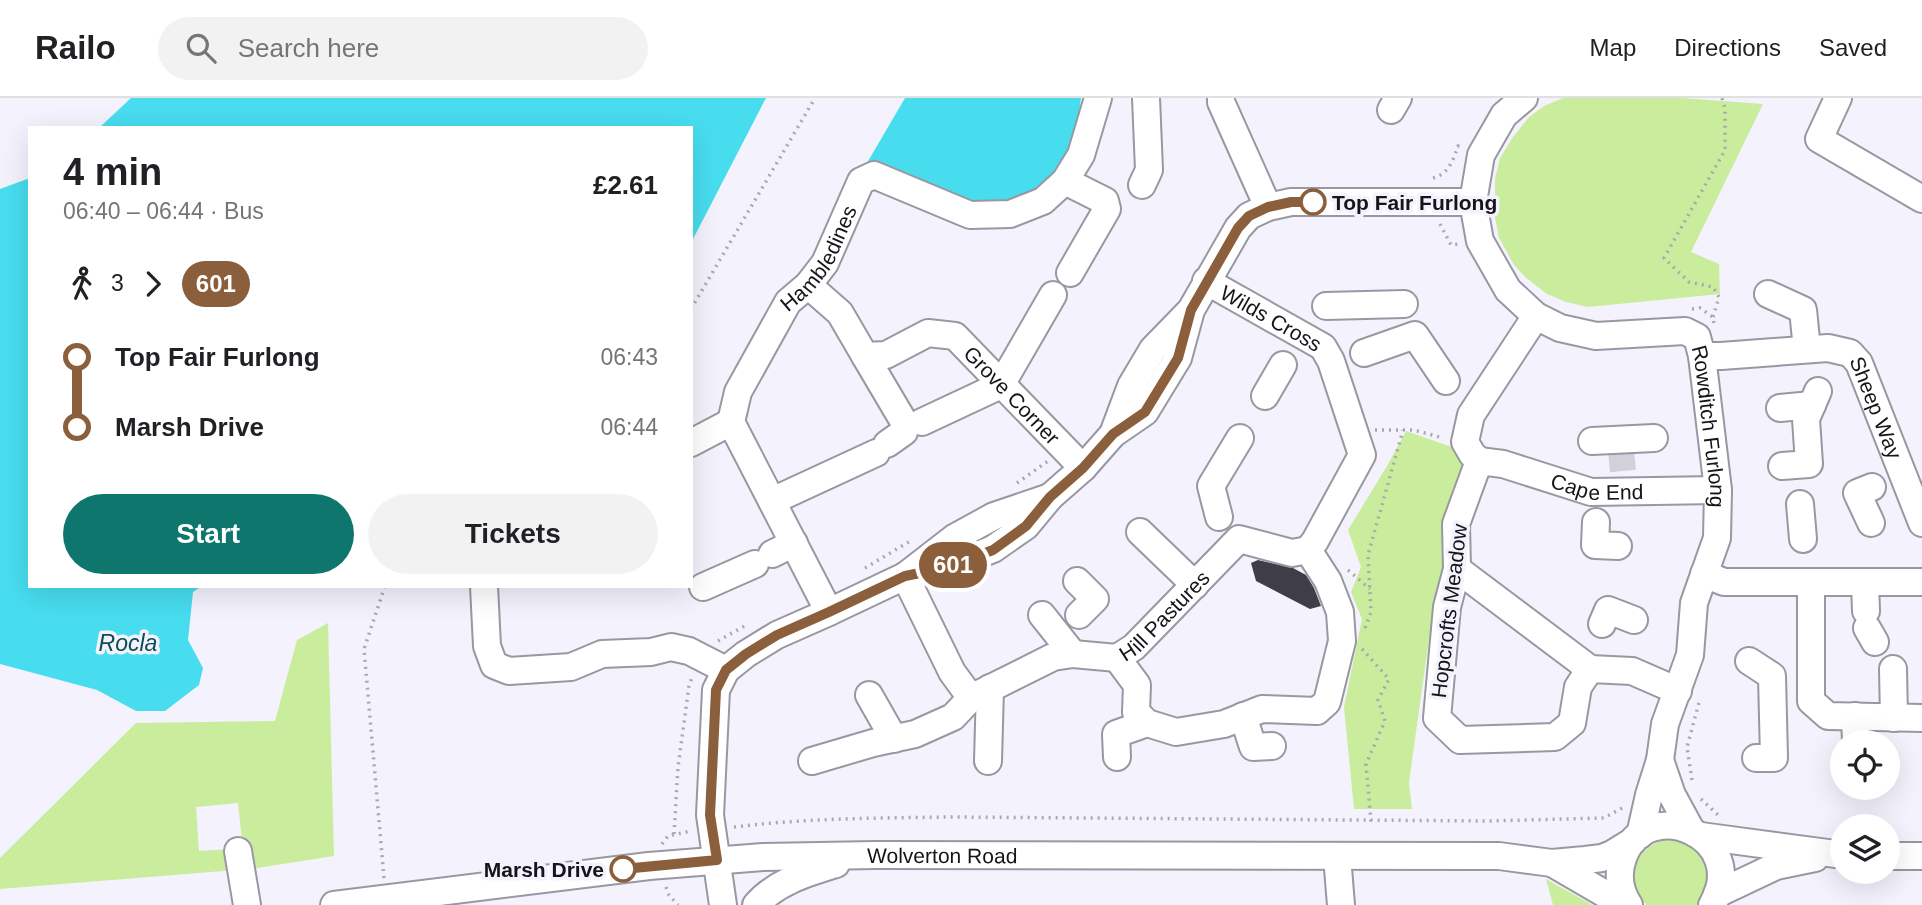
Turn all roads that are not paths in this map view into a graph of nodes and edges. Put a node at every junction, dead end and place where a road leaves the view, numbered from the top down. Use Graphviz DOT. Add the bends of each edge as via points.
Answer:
graph roads {
  1 [pos="1098,98"];
  2 [pos="1146,98"];
  3 [pos="1220,98"];
  4 [pos="1524,98"];
  5 [pos="1838,98"];
  6 [pos="1066,181"];
  7 [pos="1142,185"];
  8 [pos="1922,199"];
  9 [pos="1473,202"];
  10 [pos="1268,207"];
  11 [pos="1070,273"];
  12 [pos="1206,281"];
  13 [pos="808,285"];
  14 [pos="1768,294"];
  15 [pos="1053,295"];
  16 [pos="1404,304"];
  17 [pos="1536,316"];
  18 [pos="1305,336"];
  19 [pos="865,356"];
  20 [pos="1712,356"];
  21 [pos="1348,357"];
  22 [pos="1813,373"];
  23 [pos="1446,381"];
  24 [pos="1002,385"];
  25 [pos="1265,396"];
  26 [pos="1780,408"];
  27 [pos="731,422"];
  28 [pos="922,422"];
  29 [pos="1240,438"];
  30 [pos="1654,438"];
  31 [pos="1592,441"];
  32 [pos="693,442"];
  33 [pos="1472,452"];
  34 [pos="1623,463"];
  35 [pos="1783,466"];
  36 [pos="1083,468"];
  37 [pos="1888,482"];
  38 [pos="1718,490"];
  39 [pos="772,501"];
  40 [pos="1800,504"];
  41 [pos="1596,505"];
  42 [pos="1871,523"];
  43 [pos="1922,523"];
  44 [pos="1229,529"];
  45 [pos="1140,531"];
  46 [pos="1618,546"];
  47 [pos="1308,550"];
  48 [pos="774,554"];
  49 [pos="1806,566"];
  50 [pos="1457,569"];
  51 [pos="1704,574"];
  52 [pos="905,576"];
  53 [pos="1077,581"];
  54 [pos="1922,582"];
  55 [pos="1865,583"];
  56 [pos="1195,585"];
  57 [pos="703,587"];
  58 [pos="484,588"];
  59 [pos="829,612"];
  60 [pos="1042,615"];
  61 [pos="1634,620"];
  62 [pos="1869,627"];
  63 [pos="1069,633"];
  64 [pos="1117,658"];
  65 [pos="1749,661"];
  66 [pos="1584,664"];
  67 [pos="1893,669"];
  68 [pos="726,670"];
  69 [pos="980,693"];
  70 [pos="1689,693"];
  71 [pos="869,695"];
  72 [pos="1811,701"];
  73 [pos="1773,704"];
  74 [pos="1243,716"];
  75 [pos="1894,718"];
  76 [pos="1922,718"];
  77 [pos="1147,723"];
  78 [pos="1855,729"];
  79 [pos="894,739"];
  80 [pos="1272,746"];
  81 [pos="1117,757"];
  82 [pos="1756,758"];
  83 [pos="812,761"];
  84 [pos="988,761"];
  85 [pos="1671,794"];
  86 [pos="1696,833"];
  87 [pos="1636,838"];
  88 [pos="238,851"];
  89 [pos="1830,854"];
  90 [pos="875,855"];
  91 [pos="1337,856"];
  92 [pos="1830,856"];
  93 [pos="717,860"];
  94 [pos="1552,863"];
  95 [pos="1714,899"];
  96 [pos="377,901"];
  97 [pos="247,905"];
  98 [pos="334,905"];
  99 [pos="723,905"];
  100 [pos="755,905"];
  101 [pos="1340,905"];
  102 [pos="1626,905"];
  1 -- 6 [label="street, Hambledines" via="1081,155"];
  2 -- 7 [label="street" via="1149,170"];
  3 -- 10 [label="street"];
  4 -- 9 [label="street, Rowditch Furlong" via="1504,116 1482,155"];
  5 -- 8 [label="street" via="1819,139"];
  6 -- 11 [label="street" via="1105,201 1107,209"];
  6 -- 13 [label="street, Hambledines" via="1043,201 1010,214 971,215 874,175 861,181 825,263"];
  9 -- 10 [label="street" via="1291,202"];
  9 -- 17 [label="street, Rowditch Furlong" via="1480,241 1490,262 1508,290"];
  10 -- 12 [label="street" via="1249,216 1238,228"];
  12 -- 18 [label="street, Wilds Cross"];
  12 -- 36 [label="street" via="1191,310 1178,358 1145,412 1113,434"];
  13 -- 19 [label="street" via="840,313"];
  13 -- 27 [label="street, Hambledines" via="788,302 738,392"];
  14 -- 22 [label="street" via="1804,310"];
  15 -- 24 [label="street"];
  16 -- 18 [label="street"];
  17 -- 20 [label="street, Rowditch Furlong" via="1560,328 1596,336 1685,331 1697,337"];
  17 -- 33 [label="street, Hopcrofts Meadow" via="1471,415"];
  18 -- 21 [label="street, Wilds Cross"];
  18 -- 25 [label="street"];
  19 -- 24 [label="street, Grove Corner" via="886,355 928,333 955,336"];
  19 -- 39 [label="street" via="904,422 904,432 882,449"];
  20 -- 22 [label="street, Sheep Way"];
  20 -- 38 [label="street, Rowditch Furlong"];
  21 -- 23 [label="street" via="1415,335"];
  21 -- 47 [label="street, Wilds Cross" via="1354,429 1362,455"];
  22 -- 26 [label="street"];
  22 -- 35 [label="street" via="1806,419 1809,464"];
  22 -- 37 [label="street, Sheep Way" via="1828,348 1850,354 1859,363"];
  24 -- 28 [label="street"];
  24 -- 36 [label="street, Grove Corner"];
  27 -- 32 [label="street"];
  27 -- 39 [label="street"];
  29 -- 44 [label="street" via="1212,486"];
  30 -- 34 [label="street"];
  31 -- 34 [label="street"];
  33 -- 41 [label="street, Cape End" via="1591,492"];
  33 -- 50 [label="street, Hopcrofts Meadow" via="1456,524"];
  34 -- 38 [label="street, Cape End"];
  34 -- 41 [label="street, Cape End"];
  36 -- 52 [label="street" via="1050,497 995,516 954,538"];
  37 -- 42 [label="street" via="1857,493"];
  37 -- 43 [label="street, Sheep Way"];
  38 -- 51 [label="street, Rowditch Furlong" via="1717,538"];
  39 -- 48 [label="street"];
  40 -- 49 [label="street"];
  41 -- 46 [label="street" via="1595,545"];
  44 -- 47 [label="street" via="1292,553"];
  44 -- 56 [label="street, Hill Pastures"];
  45 -- 56 [label="street"];
  47 -- 74 [label="street" via="1328,581 1340,612 1342,641 1327,702 1317,710 1262,709"];
  48 -- 57 [label="street"];
  48 -- 59 [label="street"];
  49 -- 51 [label="street" via="1724,582"];
  49 -- 55 [label="street"];
  49 -- 72 [label="street"];
  50 -- 66 [label="street"];
  50 -- 66 [label="street, Hopcrofts Meadow" via="1447,607 1437,718 1460,740 1555,737 1572,723"];
  51 -- 70 [label="street, Rowditch Furlong" via="1694,603"];
  52 -- 59 [label="street"];
  52 -- 69 [label="street" via="953,672"];
  53 -- 63 [label="street" via="1095,599"];
  54 -- 55 [label="street"];
  55 -- 62 [label="street"];
  56 -- 64 [label="street, Hill Pastures" via="1134,647"];
  58 -- 68 [label="street" via="487,646 494,665 509,671 571,667 602,654 671,647"];
  59 -- 68 [label="street" via="777,635"];
  60 -- 63 [label="street"];
  61 -- 66 [label="street" via="1608,610"];
  63 -- 64 [label="street, Hill Pastures"];
  63 -- 69 [label="street, Hill Pastures" via="1053,657"];
  64 -- 77 [label="street" via="1137,685 1136,712"];
  65 -- 73 [label="street" via="1772,676"];
  66 -- 70 [label="street" via="1632,671"];
  67 -- 75 [label="street"];
  68 -- 93 [label="street" via="716,690 710,815"];
  69 -- 79 [label="street, Hill Pastures" via="953,717"];
  69 -- 84 [label="street"];
  70 -- 85 [label="street, Rowditch Furlong" via="1665,724 1660,760"];
  71 -- 79 [label="street"];
  72 -- 73 [label="street"];
  72 -- 78 [label="street" via="1828,716"];
  73 -- 82 [label="street" via="1774,758"];
  74 -- 77 [label="street" via="1176,732"];
  74 -- 80 [label="street" via="1253,747"];
  75 -- 76 [label="street"];
  75 -- 78 [label="street"];
  77 -- 81 [label="street" via="1116,734"];
  79 -- 83 [label="street, Hill Pastures"];
  85 -- 86 [label="street, Rowditch Furlong"];
  85 -- 87 [label="street"];
  86 -- 87 [label="street, Wolverton Road" via="1664,826"];
  86 -- 89 [label="street"];
  86 -- 95 [label="street, Rowditch Furlong" via="1719,862"];
  87 -- 94 [label="street, Wolverton Road" via="1602,858"];
  87 -- 102 [label="street" via="1620,868"];
  88 -- 97 [label="street"];
  90 -- 91 [label="street, Wolverton Road"];
  90 -- 93 [label="street, Wolverton Road"];
  90 -- 100 [label="street" via="782,884"];
  91 -- 94 [label="street, Wolverton Road" via="1499,856"];
  91 -- 101 [label="street"];
  92 -- 95 [label="street" via="1776,866"];
  93 -- 96 [label="street, Wolverton Road"];
  93 -- 99 [label="street"];
  94 -- 102 [label="street, Wolverton Road"];
  96 -- 98 [label="street, Wolverton Road"];
}
